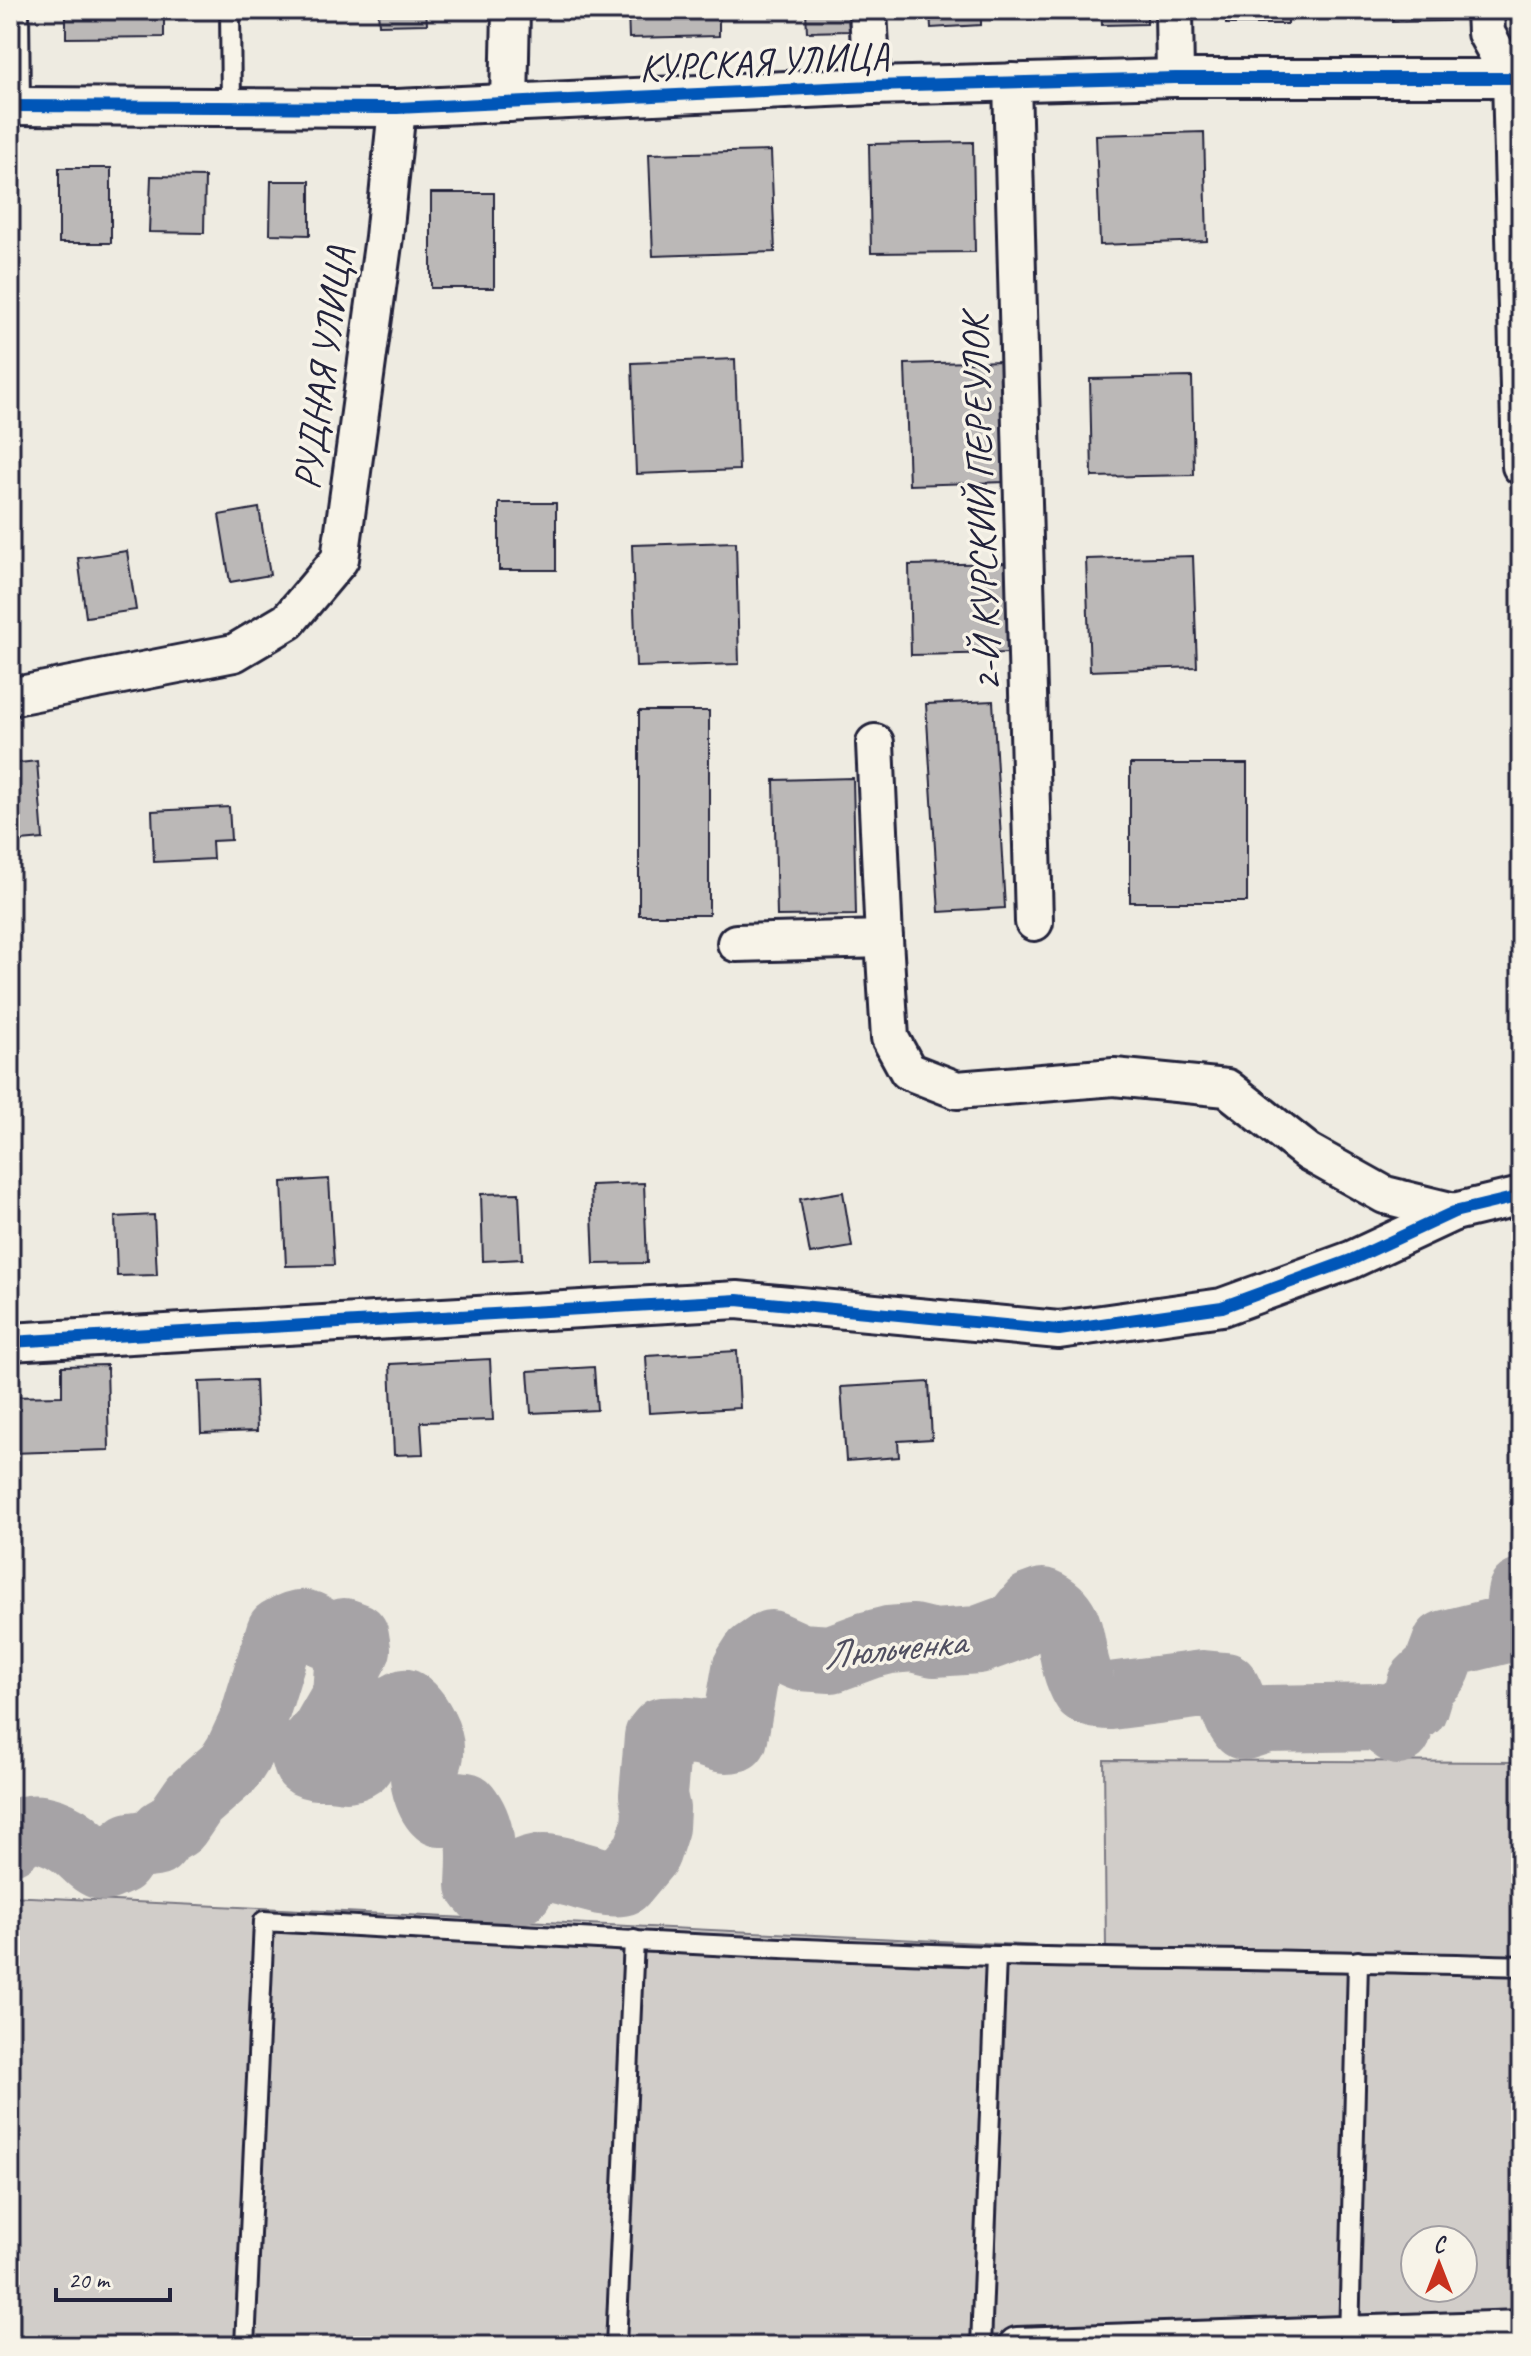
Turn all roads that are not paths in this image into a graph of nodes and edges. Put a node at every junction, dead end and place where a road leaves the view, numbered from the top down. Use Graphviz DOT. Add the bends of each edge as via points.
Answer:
graph roads {
  1 [pos="19,10"];
  2 [pos="230,10"];
  3 [pos="511,10"];
  4 [pos="868,10"];
  5 [pos="1174,10"];
  6 [pos="1485,10"];
  7 [pos="1175,78"];
  8 [pos="1516,78"];
  9 [pos="1012,82"];
  10 [pos="872,86"];
  11 [pos="509,103"];
  12 [pos="15,106"];
  13 [pos="231,107"];
  14 [pos="397,108"];
  15 [pos="1521,466"];
  16 [pos="10,697"];
  17 [pos="875,743"];
  18 [pos="1034,922"];
  19 [pos="884,939"];
  20 [pos="736,943"];
  21 [pos="1521,1196"];
  22 [pos="1454,1212"];
  23 [pos="10,1342"];
  24 [pos="634,1940"];
  25 [pos="996,1956"];
  26 [pos="1358,1961"];
  27 [pos="1521,1966"];
  28 [pos="1521,2329"];
  29 [pos="1349,2340"];
  30 [pos="245,2346"];
  31 [pos="616,2346"];
  32 [pos="981,2346"];
  33 [pos="1017,2346"];
  1 -- 12 [label="lane"];
  2 -- 13 [label="lane"];
  3 -- 11 [label="street"];
  4 -- 10 [label="street"];
  5 -- 7 [label="street"];
  6 -- 8 [label="street" via="1486,33"];
  7 -- 8 [label="street, КУРСКАЯ УЛИЦА"];
  7 -- 9 [label="street, КУРСКАЯ УЛИЦА"];
  8 -- 15 [label="street"];
  9 -- 10 [label="street, КУРСКАЯ УЛИЦА"];
  9 -- 18 [label="street, 2-Й КУРСКИЙ ПЕРЕУЛОК"];
  10 -- 11 [label="street, КУРСКАЯ УЛИЦА"];
  11 -- 14 [label="street, КУРСКАЯ УЛИЦА"];
  12 -- 13 [label="street, КУРСКАЯ УЛИЦА"];
  13 -- 14 [label="street, КУРСКАЯ УЛИЦА"];
  14 -- 16 [label="street, РУДНАЯ УЛИЦА" via="340,559 288,621 234,653"];
  17 -- 19 [label="street"];
  19 -- 20 [label="street"];
  19 -- 22 [label="street" via="890,1038 908,1071 957,1090 1114,1077 1227,1088 1308,1152 1385,1195"];
  21 -- 22 [label="street"];
  22 -- 23 [label="street" via="1351,1260 1222,1307 1059,1330 737,1300"];
  24 -- 25 [label="lane"];
  24 -- 30 [label="lane" via="264,1921"];
  24 -- 31 [label="lane"];
  25 -- 26 [label="lane"];
  25 -- 32 [label="lane"];
  26 -- 27 [label="lane"];
  26 -- 29 [label="lane"];
  28 -- 29 [label="street"];
  29 -- 33 [label="street"];
}
